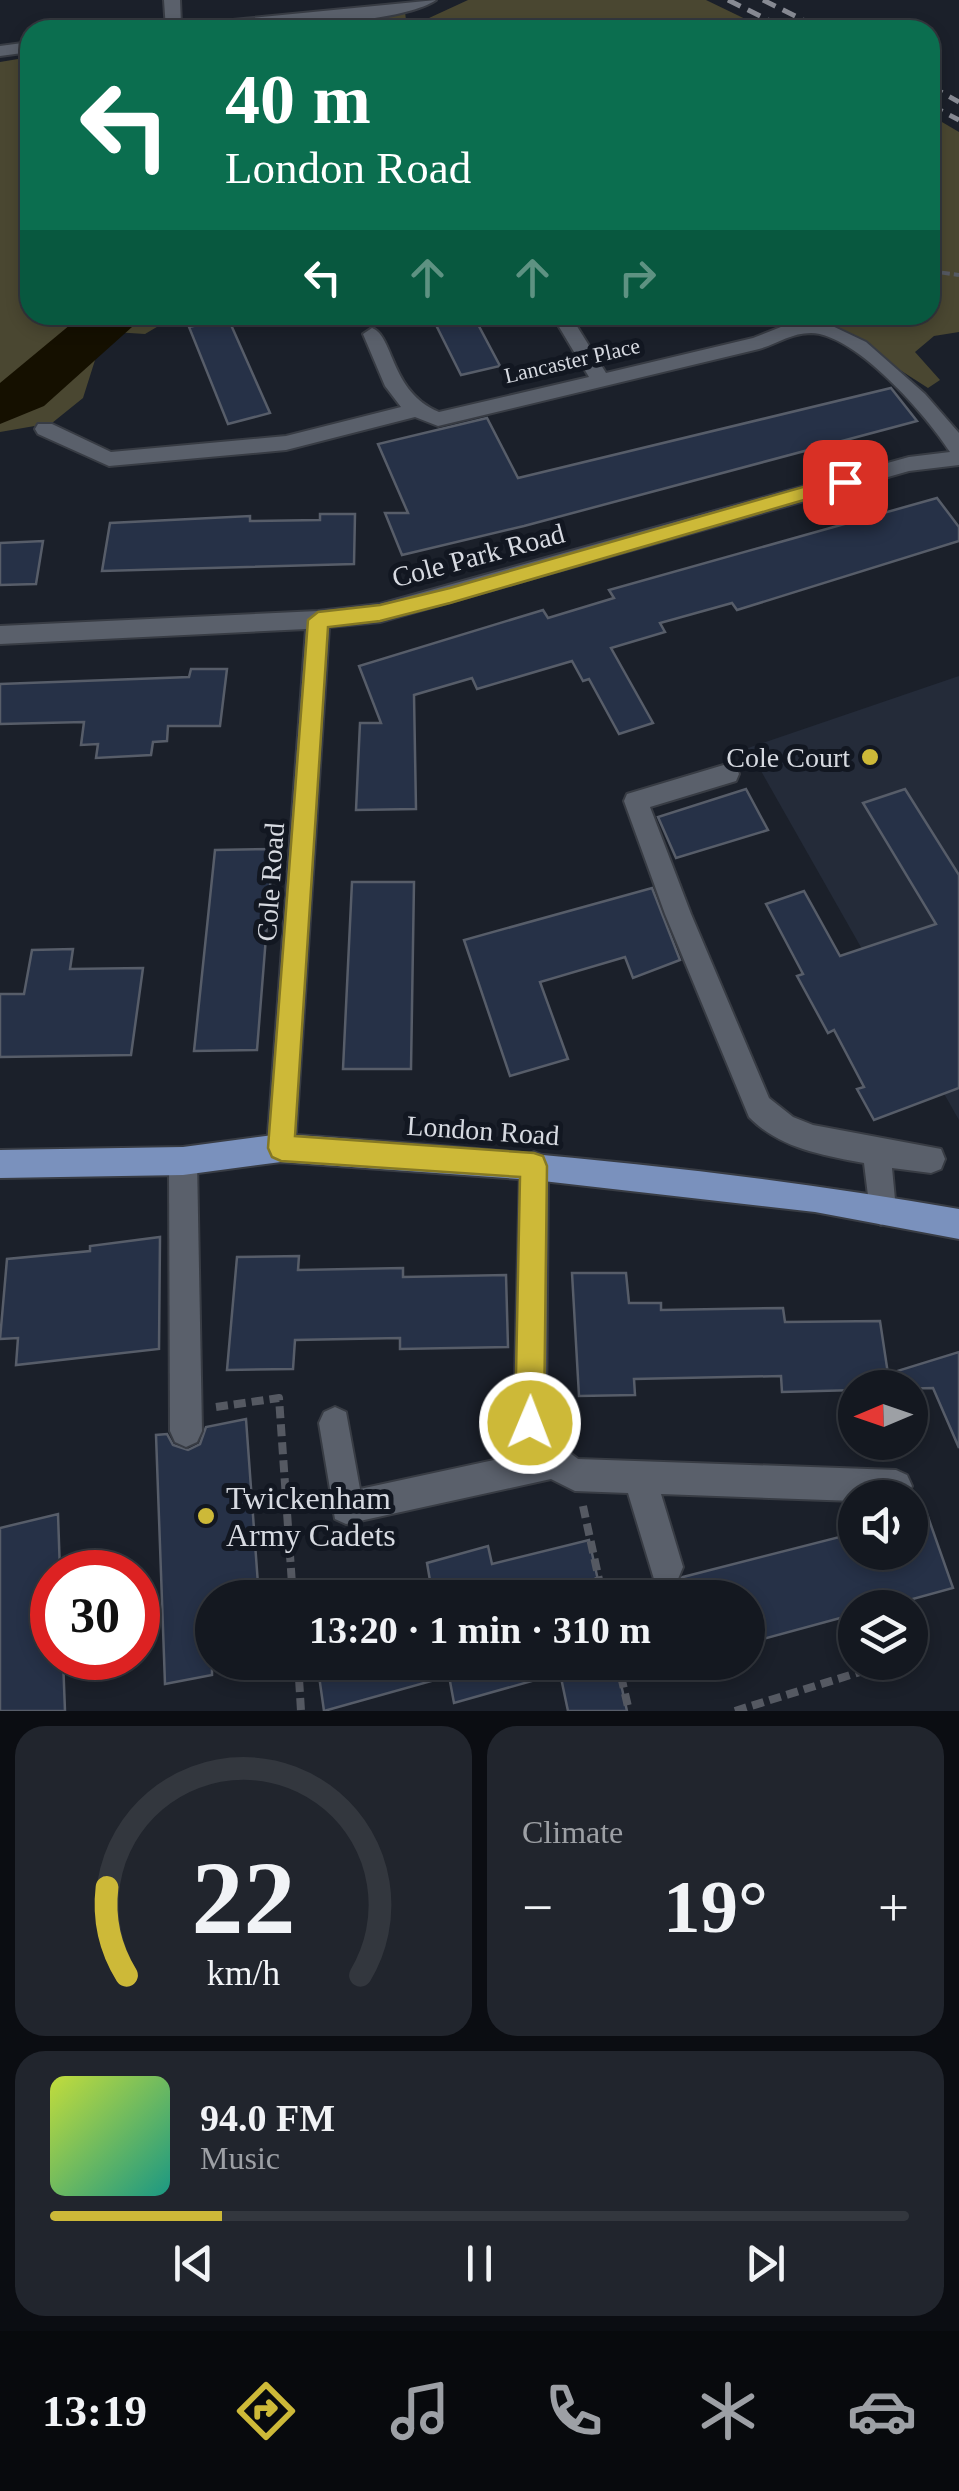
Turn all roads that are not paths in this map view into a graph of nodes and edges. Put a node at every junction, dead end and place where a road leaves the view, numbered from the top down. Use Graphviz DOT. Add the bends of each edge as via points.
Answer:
graph roads {
  1 [pos="428,0"];
  2 [pos="295,20"];
  3 [pos="567,325"];
  4 [pos="372,334"];
  5 [pos="600,379"];
  6 [pos="414,411"];
  7 [pos="45,429"];
  8 [pos="959,449"];
  9 [pos="959,458"];
  10 [pos="318,620"];
  11 [pos="0,635"];
  12 [pos="728,774"];
  13 [pos="281,1148"];
  14 [pos="877,1152"];
  15 [pos="931,1159"];
  16 [pos="183,1162"];
  17 [pos="0,1164"];
  18 [pos="534,1166"];
  19 [pos="881,1210"];
  20 [pos="959,1224"];
  21 [pos="335,1423"];
  22 [pos="186,1432"];
  23 [pos="563,1469"];
  24 [pos="640,1478"];
  25 [pos="838,1484"];
  26 [pos="666,1567"];
  1 -- 2 [label="street"];
  3 -- 5 [label="street"];
  4 -- 6 [label="street" via="400,396"];
  5 -- 6 [label="street, Lancaster Place" via="438,419"];
  5 -- 8 [label="street, Lancaster Place" via="759,342 787,327 828,329 870,355"];
  6 -- 7 [label="street, Lancaster Place" via="286,444 109,459"];
  9 -- 10 [label="street, Cole Park Road" via="909,464 450,596"];
  10 -- 11 [label="street, Cole Park Road"];
  10 -- 13 [label="street, Cole Road"];
  12 -- 14 [label="street" via="636,801 678,914 769,1120 788,1132"];
  13 -- 16 [label="main road, London Road"];
  13 -- 18 [label="main road, London Road"];
  14 -- 15 [label="street"];
  14 -- 19 [label="street"];
  16 -- 17 [label="main road, London Road"];
  16 -- 22 [label="street"];
  18 -- 19 [label="main road, London Road"];
  18 -- 23 [label="street" via="530,1423 537,1447"];
  19 -- 20 [label="main road, London Road"];
  21 -- 23 [label="street" via="346,1508"];
  23 -- 24 [label="street"];
  24 -- 25 [label="street"];
  24 -- 26 [label="street"];
}
